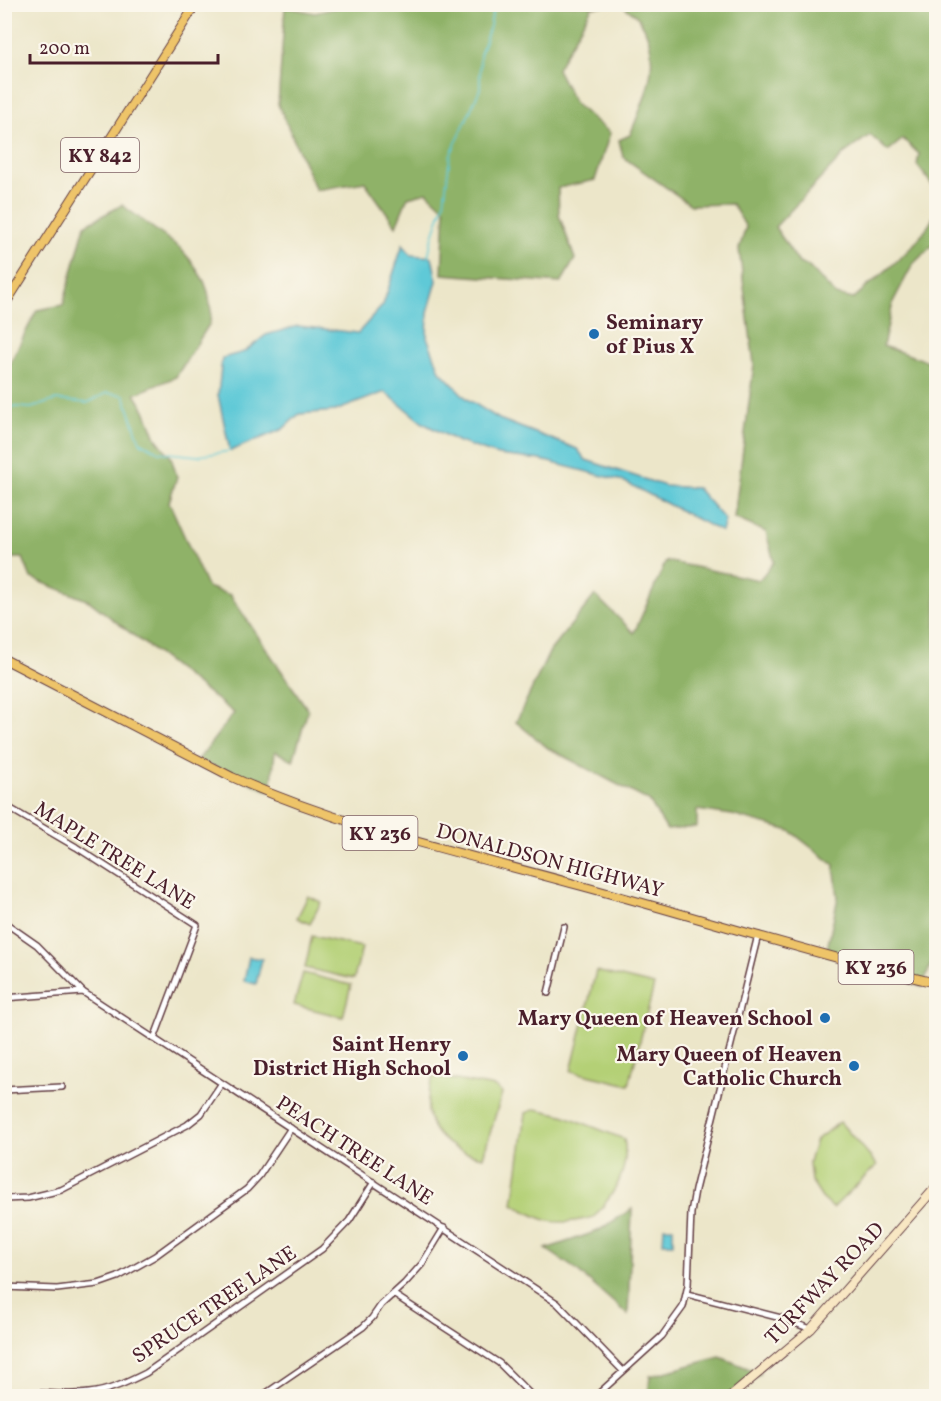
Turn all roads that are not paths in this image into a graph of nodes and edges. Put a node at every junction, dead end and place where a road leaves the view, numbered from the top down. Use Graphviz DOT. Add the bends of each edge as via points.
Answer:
graph roads {
  1 [pos="196,4"];
  2 [pos="4,306"];
  3 [pos="5,660"];
  4 [pos="4,805"];
  5 [pos="4,922"];
  6 [pos="564,927"];
  7 [pos="758,934"];
  8 [pos="936,983"];
  9 [pos="83,992"];
  10 [pos="548,993"];
  11 [pos="4,998"];
  12 [pos="154,1038"];
  13 [pos="222,1083"];
  14 [pos="62,1086"];
  15 [pos="4,1090"];
  16 [pos="291,1128"];
  17 [pos="375,1182"];
  18 [pos="936,1187"];
  19 [pos="4,1199"];
  20 [pos="444,1228"];
  21 [pos="4,1287"];
  22 [pos="687,1293"];
  23 [pos="393,1294"];
  24 [pos="811,1329"];
  25 [pos="623,1371"];
  26 [pos="4,1394"];
  27 [pos="89,1395"];
  28 [pos="262,1396"];
  29 [pos="532,1396"];
  30 [pos="596,1396"];
  31 [pos="731,1396"];
  1 -- 2 [label="main road, KY 842"];
  3 -- 7 [label="main road, DONALDSON HIGHWAY / KY 236" via="269,794 383,834"];
  4 -- 12 [label="street, MAPLE TREE LANE" via="197,926"];
  5 -- 9 [label="street, PEACH TREE LANE" via="37,945"];
  6 -- 10 [label="street"];
  7 -- 8 [label="main road, DONALDSON HIGHWAY / KY 236"];
  7 -- 22 [label="street" via="695,1190"];
  9 -- 11 [label="street"];
  9 -- 12 [label="street, PEACH TREE LANE"];
  12 -- 13 [label="street, PEACH TREE LANE"];
  13 -- 16 [label="street, PEACH TREE LANE"];
  13 -- 19 [label="street" via="201,1114 187,1125 61,1190"];
  14 -- 15 [label="street"];
  16 -- 17 [label="street, PEACH TREE LANE"];
  16 -- 21 [label="street" via="247,1189 118,1278 57,1289"];
  17 -- 20 [label="street, PEACH TREE LANE"];
  17 -- 27 [label="street, SPRUCE TREE LANE" via="349,1221 322,1249 146,1373"];
  18 -- 24 [label="main road, TURFWAY ROAD"];
  20 -- 23 [label="street" via="422,1264"];
  20 -- 25 [label="street, PEACH TREE LANE" via="557,1303"];
  22 -- 24 [label="street"];
  22 -- 25 [label="street" via="671,1325"];
  23 -- 28 [label="street" via="363,1327"];
  23 -- 29 [label="street" via="499,1363"];
  24 -- 31 [label="main road, TURFWAY ROAD"];
  25 -- 30 [label="street"];
  26 -- 27 [label="street, SPRUCE TREE LANE" via="23,1391"];
}
